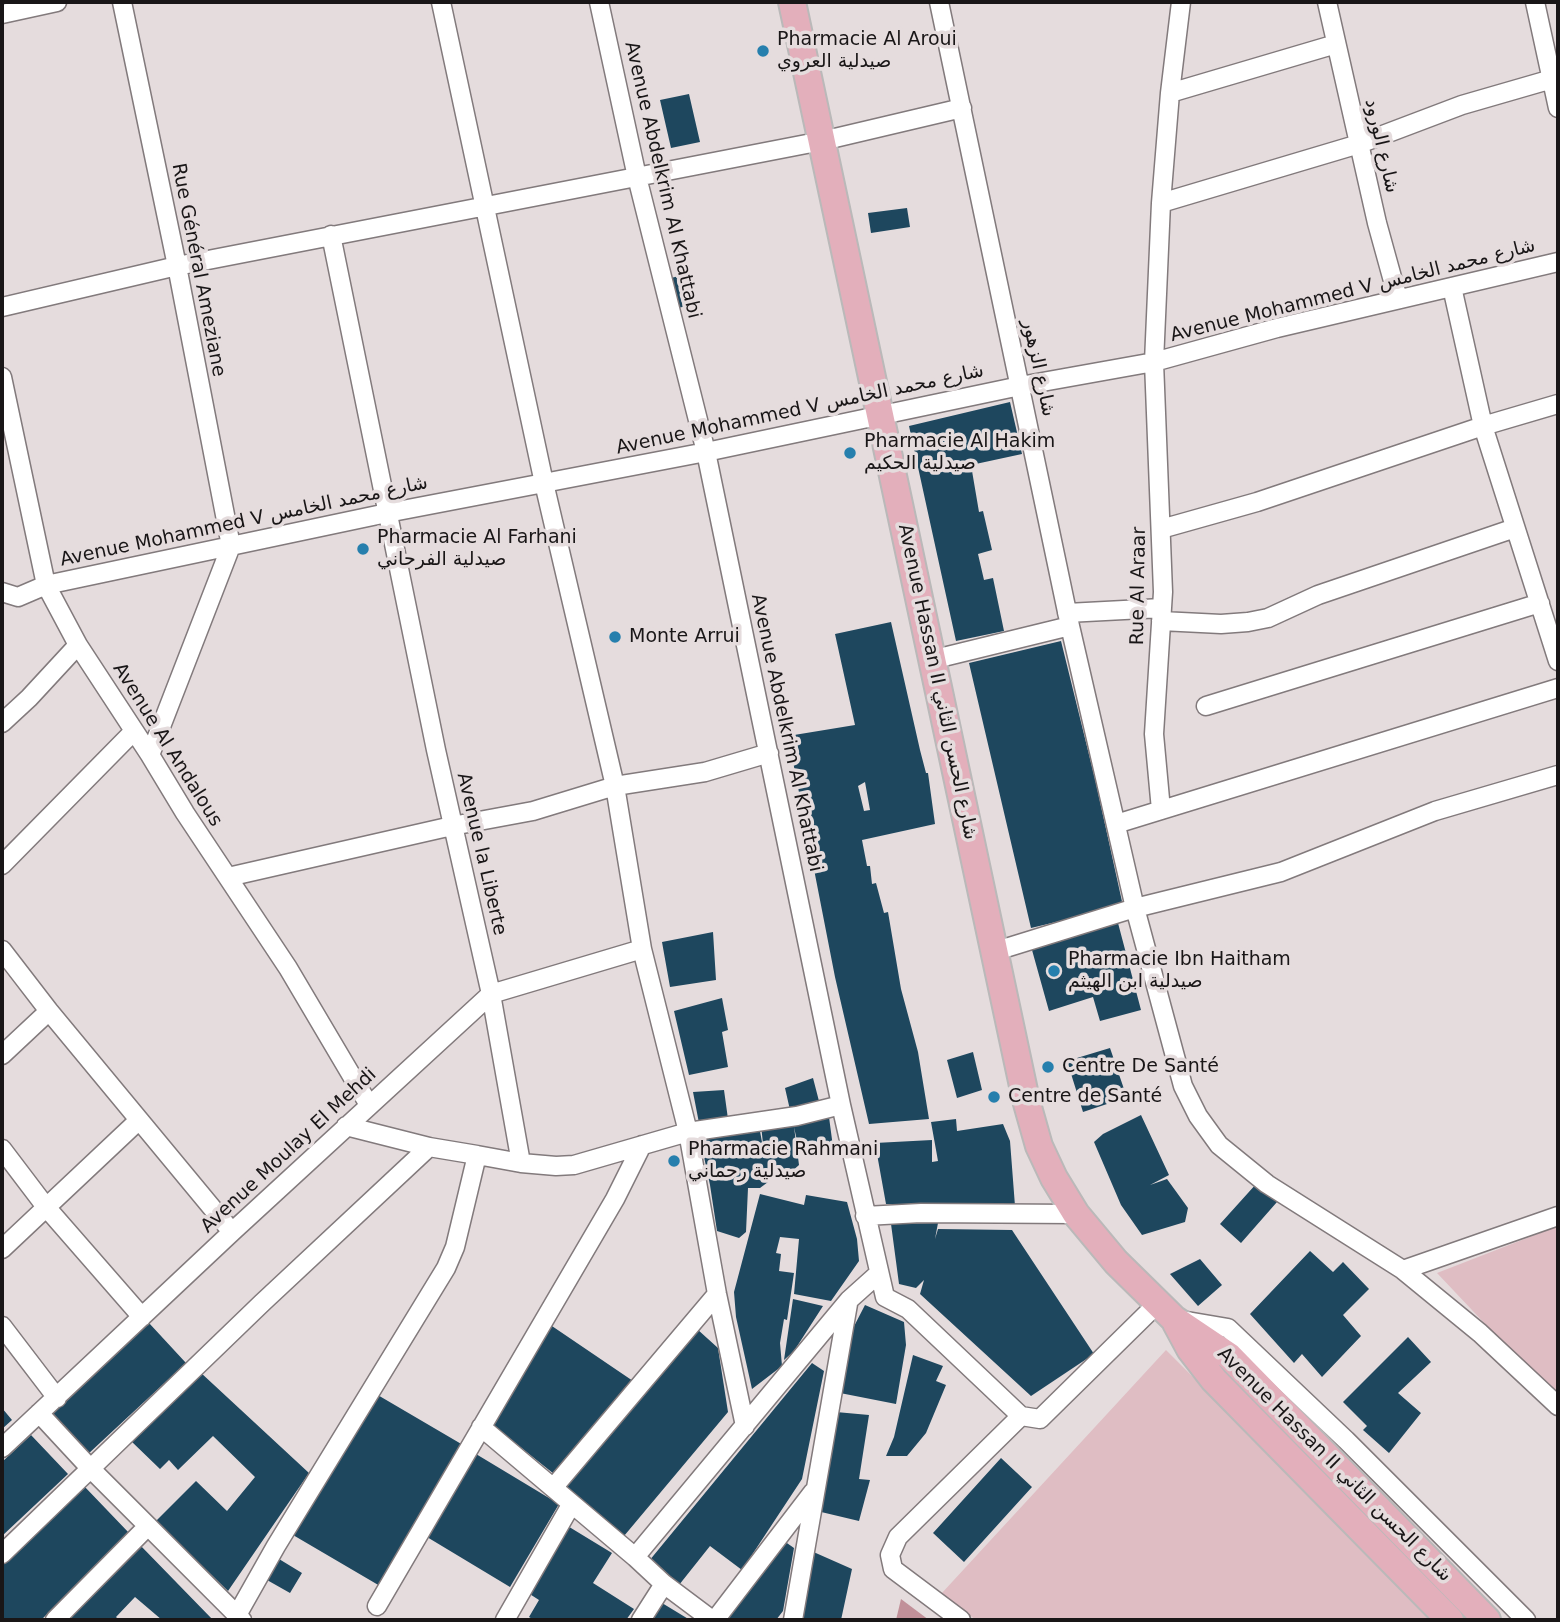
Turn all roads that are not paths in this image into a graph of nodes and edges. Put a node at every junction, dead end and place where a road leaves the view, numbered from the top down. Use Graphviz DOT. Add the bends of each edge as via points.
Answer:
graph roads {
  1 [pos="57,2"];
  2 [pos="122,2"];
  3 [pos="441,2"];
  4 [pos="599,2"];
  5 [pos="792,2"];
  6 [pos="939,2"];
  7 [pos="1181,2"];
  8 [pos="1327,2"];
  9 [pos="1535,2"];
  10 [pos="2,14"];
  11 [pos="1336,44"];
  12 [pos="1552,79"];
  13 [pos="1170,93"];
  14 [pos="961,108"];
  15 [pos="1558,108"];
  16 [pos="822,141"];
  17 [pos="1359,144"];
  18 [pos="637,177"];
  19 [pos="1161,203"];
  20 [pos="485,208"];
  21 [pos="331,235"];
  22 [pos="1558,262"];
  23 [pos="177,266"];
  24 [pos="1452,287"];
  25 [pos="1398,299"];
  26 [pos="2,307"];
  27 [pos="1154,362"];
  28 [pos="2,377"];
  29 [pos="1020,386"];
  30 [pos="1558,404"];
  31 [pos="881,416"];
  32 [pos="1483,426"];
  33 [pos="706,452"];
  34 [pos="544,483"];
  35 [pos="387,513"];
  36 [pos="1515,528"];
  37 [pos="1161,529"];
  38 [pos="231,546"];
  39 [pos="46,586"];
  40 [pos="2,592"];
  41 [pos="1540,603"];
  42 [pos="1162,614"];
  43 [pos="1069,620"];
  44 [pos="78,645"];
  45 [pos="931,660"];
  46 [pos="1558,661"];
  47 [pos="1558,688"];
  48 [pos="1206,706"];
  49 [pos="2,723"];
  50 [pos="134,731"];
  51 [pos="769,753"];
  52 [pos="150,755"];
  53 [pos="1558,775"];
  54 [pos="615,786"];
  55 [pos="1161,810"];
  56 [pos="1116,824"];
  57 [pos="452,826"];
  58 [pos="2,865"];
  59 [pos="228,877"];
  60 [pos="1135,908"];
  61 [pos="642,949"];
  62 [pos="2,950"];
  63 [pos="996,951"];
  64 [pos="491,994"];
  65 [pos="49,1011"];
  66 [pos="2,1055"];
  67 [pos="369,1105"];
  68 [pos="841,1105"];
  69 [pos="138,1121"];
  70 [pos="346,1126"];
  71 [pos="688,1132"];
  72 [pos="642,1145"];
  73 [pos="429,1147"];
  74 [pos="2,1149"];
  75 [pos="477,1155"];
  76 [pos="521,1163"];
  77 [pos="46,1207"];
  78 [pos="1076,1214"];
  79 [pos="866,1216"];
  80 [pos="1558,1216"];
  81 [pos="232,1232"];
  82 [pos="2,1249"];
  83 [pos="1403,1270"];
  84 [pos="878,1274"];
  85 [pos="717,1294"];
  86 [pos="849,1300"];
  87 [pos="1165,1311"];
  88 [pos="142,1317"];
  89 [pos="4,1334"];
  90 [pos="57,1398"];
  91 [pos="1558,1406"];
  92 [pos="39,1413"];
  93 [pos="1021,1416"];
  94 [pos="745,1426"];
  95 [pos="481,1427"];
  96 [pos="2,1448"];
  97 [pos="90,1468"];
  98 [pos="554,1488"];
  99 [pos="815,1490"];
  100 [pos="571,1505"];
  101 [pos="148,1526"];
  102 [pos="2,1554"];
  103 [pos="635,1557"];
  104 [pos="664,1584"];
  105 [pos="377,1606"];
  106 [pos="239,1618"];
  107 [pos="55,1620"];
  108 [pos="505,1620"];
  109 [pos="641,1620"];
  110 [pos="713,1620"];
  111 [pos="793,1620"];
  112 [pos="961,1620"];
  113 [pos="1450,1620"];
  114 [pos="1488,1620"];
  115 [pos="1526,1620"];
  1 -- 10 [label="street"];
  2 -- 23 [label="street, Rue Général Ameziane"];
  3 -- 20 [label="street"];
  4 -- 18 [label="street, Avenue Abdelkrim Al Khattabi"];
  5 -- 16 [label="main road, Avenue Hassan II شارع الحسن الثاني"];
  6 -- 14 [label="street, شارع الزهور"];
  7 -- 13 [label="street, Rue Al Araar"];
  8 -- 11 [label="street, شارع الورود"];
  9 -- 12 [label="street"];
  11 -- 13 [label="street"];
  11 -- 17 [label="street, شارع الورود"];
  12 -- 15 [label="street"];
  12 -- 17 [label="street" via="1462,105"];
  13 -- 19 [label="street, Rue Al Araar"];
  14 -- 16 [label="street"];
  14 -- 29 [label="street, شارع الزهور"];
  16 -- 18 [label="street"];
  16 -- 31 [label="main road, Avenue Hassan II شارع الحسن الثاني"];
  17 -- 19 [label="street"];
  17 -- 25 [label="street, شارع الورود"];
  18 -- 20 [label="street"];
  18 -- 33 [label="street, Avenue Abdelkrim Al Khattabi"];
  19 -- 27 [label="street, Rue Al Araar"];
  20 -- 21 [label="street"];
  20 -- 34 [label="street"];
  21 -- 23 [label="street"];
  21 -- 35 [label="street, Avenue la Liberte"];
  22 -- 24 [label="street, Avenue Mohammed V شارع محمد الخامس"];
  23 -- 26 [label="street"];
  23 -- 38 [label="street, Rue Général Ameziane"];
  24 -- 25 [label="street, Avenue Mohammed V شارع محمد الخامس"];
  24 -- 32 [label="street"];
  25 -- 27 [label="street, Avenue Mohammed V شارع محمد الخامس"];
  27 -- 29 [label="street, Avenue Mohammed V شارع محمد الخامس"];
  27 -- 37 [label="street, Rue Al Araar"];
  28 -- 39 [label="street, Avenue Al Andalous"];
  29 -- 31 [label="street, Avenue Mohammed V شارع محمد الخامس"];
  29 -- 43 [label="street, شارع الزهور"];
  30 -- 32 [label="street"];
  31 -- 33 [label="street, Avenue Mohammed V شارع محمد الخامس"];
  31 -- 45 [label="main road, Avenue Hassan II شارع الحسن الثاني"];
  32 -- 36 [label="street"];
  32 -- 37 [label="street" via="1257,502"];
  33 -- 34 [label="street, Avenue Mohammed V شارع محمد الخامس"];
  33 -- 51 [label="street, Avenue Abdelkrim Al Khattabi"];
  34 -- 35 [label="street, Avenue Mohammed V شارع محمد الخامس"];
  34 -- 54 [label="street"];
  35 -- 38 [label="street, Avenue Mohammed V شارع محمد الخامس"];
  35 -- 57 [label="street, Avenue la Liberte"];
  36 -- 41 [label="street"];
  36 -- 42 [label="street" via="1318,595 1268,618 1222,624"];
  37 -- 42 [label="street, Rue Al Araar"];
  38 -- 39 [label="street, Avenue Mohammed V شارع محمد الخامس"];
  38 -- 52 [label="street"];
  39 -- 40 [label="street, Avenue Mohammed V شارع محمد الخامس" via="18,597"];
  39 -- 44 [label="street, Avenue Al Andalous"];
  41 -- 46 [label="street"];
  41 -- 48 [label="street"];
  42 -- 43 [label="street"];
  42 -- 55 [label="street, Rue Al Araar" via="1154,734"];
  43 -- 45 [label="street"];
  43 -- 56 [label="street, شارع الزهور"];
  44 -- 49 [label="street"];
  44 -- 50 [label="street, Avenue Al Andalous"];
  45 -- 63 [label="main road, Avenue Hassan II شارع الحسن الثاني"];
  47 -- 55 [label="street"];
  50 -- 52 [label="street, Avenue Al Andalous"];
  50 -- 58 [label="street"];
  51 -- 54 [label="street" via="705,772"];
  51 -- 68 [label="street, Avenue Abdelkrim Al Khattabi"];
  52 -- 59 [label="street, Avenue Al Andalous"];
  53 -- 60 [label="street" via="1435,811 1281,872"];
  54 -- 57 [label="street" via="533,811"];
  54 -- 61 [label="street"];
  55 -- 56 [label="street"];
  56 -- 60 [label="street, شارع الزهور"];
  57 -- 59 [label="street"];
  57 -- 64 [label="street, Avenue la Liberte"];
  59 -- 67 [label="street, Avenue Al Andalous"];
  60 -- 63 [label="street"];
  60 -- 83 [label="street, شارع الزهور" via="1183,1086 1219,1145 1267,1184"];
  61 -- 64 [label="street, Avenue Moulay El Mehdi"];
  61 -- 71 [label="street"];
  62 -- 65 [label="street"];
  63 -- 78 [label="main road, Avenue Hassan II شارع الحسن الثاني" via="1032,1123 1054,1178"];
  64 -- 67 [label="street, Avenue Moulay El Mehdi"];
  64 -- 76 [label="street, Avenue la Liberte"];
  65 -- 66 [label="street"];
  65 -- 69 [label="street"];
  67 -- 70 [label="street, Avenue Moulay El Mehdi"];
  68 -- 71 [label="street"];
  68 -- 79 [label="street, Avenue Abdelkrim Al Khattabi"];
  69 -- 77 [label="street"];
  69 -- 81 [label="street"];
  70 -- 73 [label="street"];
  70 -- 81 [label="street, Avenue Moulay El Mehdi"];
  71 -- 72 [label="street"];
  71 -- 85 [label="street"];
  72 -- 76 [label="street" via="574,1165"];
  72 -- 95 [label="street"];
  73 -- 75 [label="street"];
  73 -- 97 [label="street"];
  74 -- 77 [label="street"];
  75 -- 76 [label="street"];
  75 -- 106 [label="street" via="446,1268 290,1522"];
  77 -- 82 [label="street"];
  77 -- 88 [label="street"];
  78 -- 79 [label="street"];
  78 -- 87 [label="main road, Avenue Hassan II شارع الحسن الثاني"];
  79 -- 84 [label="street, Avenue Abdelkrim Al Khattabi"];
  80 -- 83 [label="street"];
  81 -- 88 [label="street, Avenue Moulay El Mehdi"];
  83 -- 91 [label="street, شارع الزهور"];
  84 -- 86 [label="street"];
  84 -- 93 [label="street, Avenue Abdelkrim Al Khattabi" via="884,1297 908,1309"];
  85 -- 94 [label="street"];
  85 -- 98 [label="street"];
  86 -- 94 [label="street"];
  86 -- 99 [label="street"];
  87 -- 93 [label="street" via="1040,1419"];
  87 -- 113 [label="main road, Avenue Hassan II شارع الحسن الثاني" via="1214,1380"];
  87 -- 114 [label="main road, Avenue Hassan II شارع الحسن الثاني" via="1229,1356"];
  87 -- 115 [label="street" via="1228,1328"];
  88 -- 90 [label="street, Avenue Moulay El Mehdi"];
  89 -- 90 [label="street"];
  90 -- 92 [label="street, Avenue Moulay El Mehdi"];
  92 -- 96 [label="street, Avenue Moulay El Mehdi"];
  92 -- 97 [label="street"];
  93 -- 112 [label="street" via="898,1537 890,1555 893,1569"];
  94 -- 103 [label="street"];
  95 -- 98 [label="street"];
  95 -- 105 [label="street"];
  97 -- 101 [label="street"];
  97 -- 102 [label="street"];
  98 -- 100 [label="street"];
  99 -- 110 [label="street"];
  99 -- 111 [label="street"];
  100 -- 103 [label="street"];
  100 -- 108 [label="street"];
  101 -- 106 [label="street"];
  101 -- 107 [label="street"];
  103 -- 104 [label="street"];
  104 -- 109 [label="street"];
  104 -- 110 [label="street"];
}
